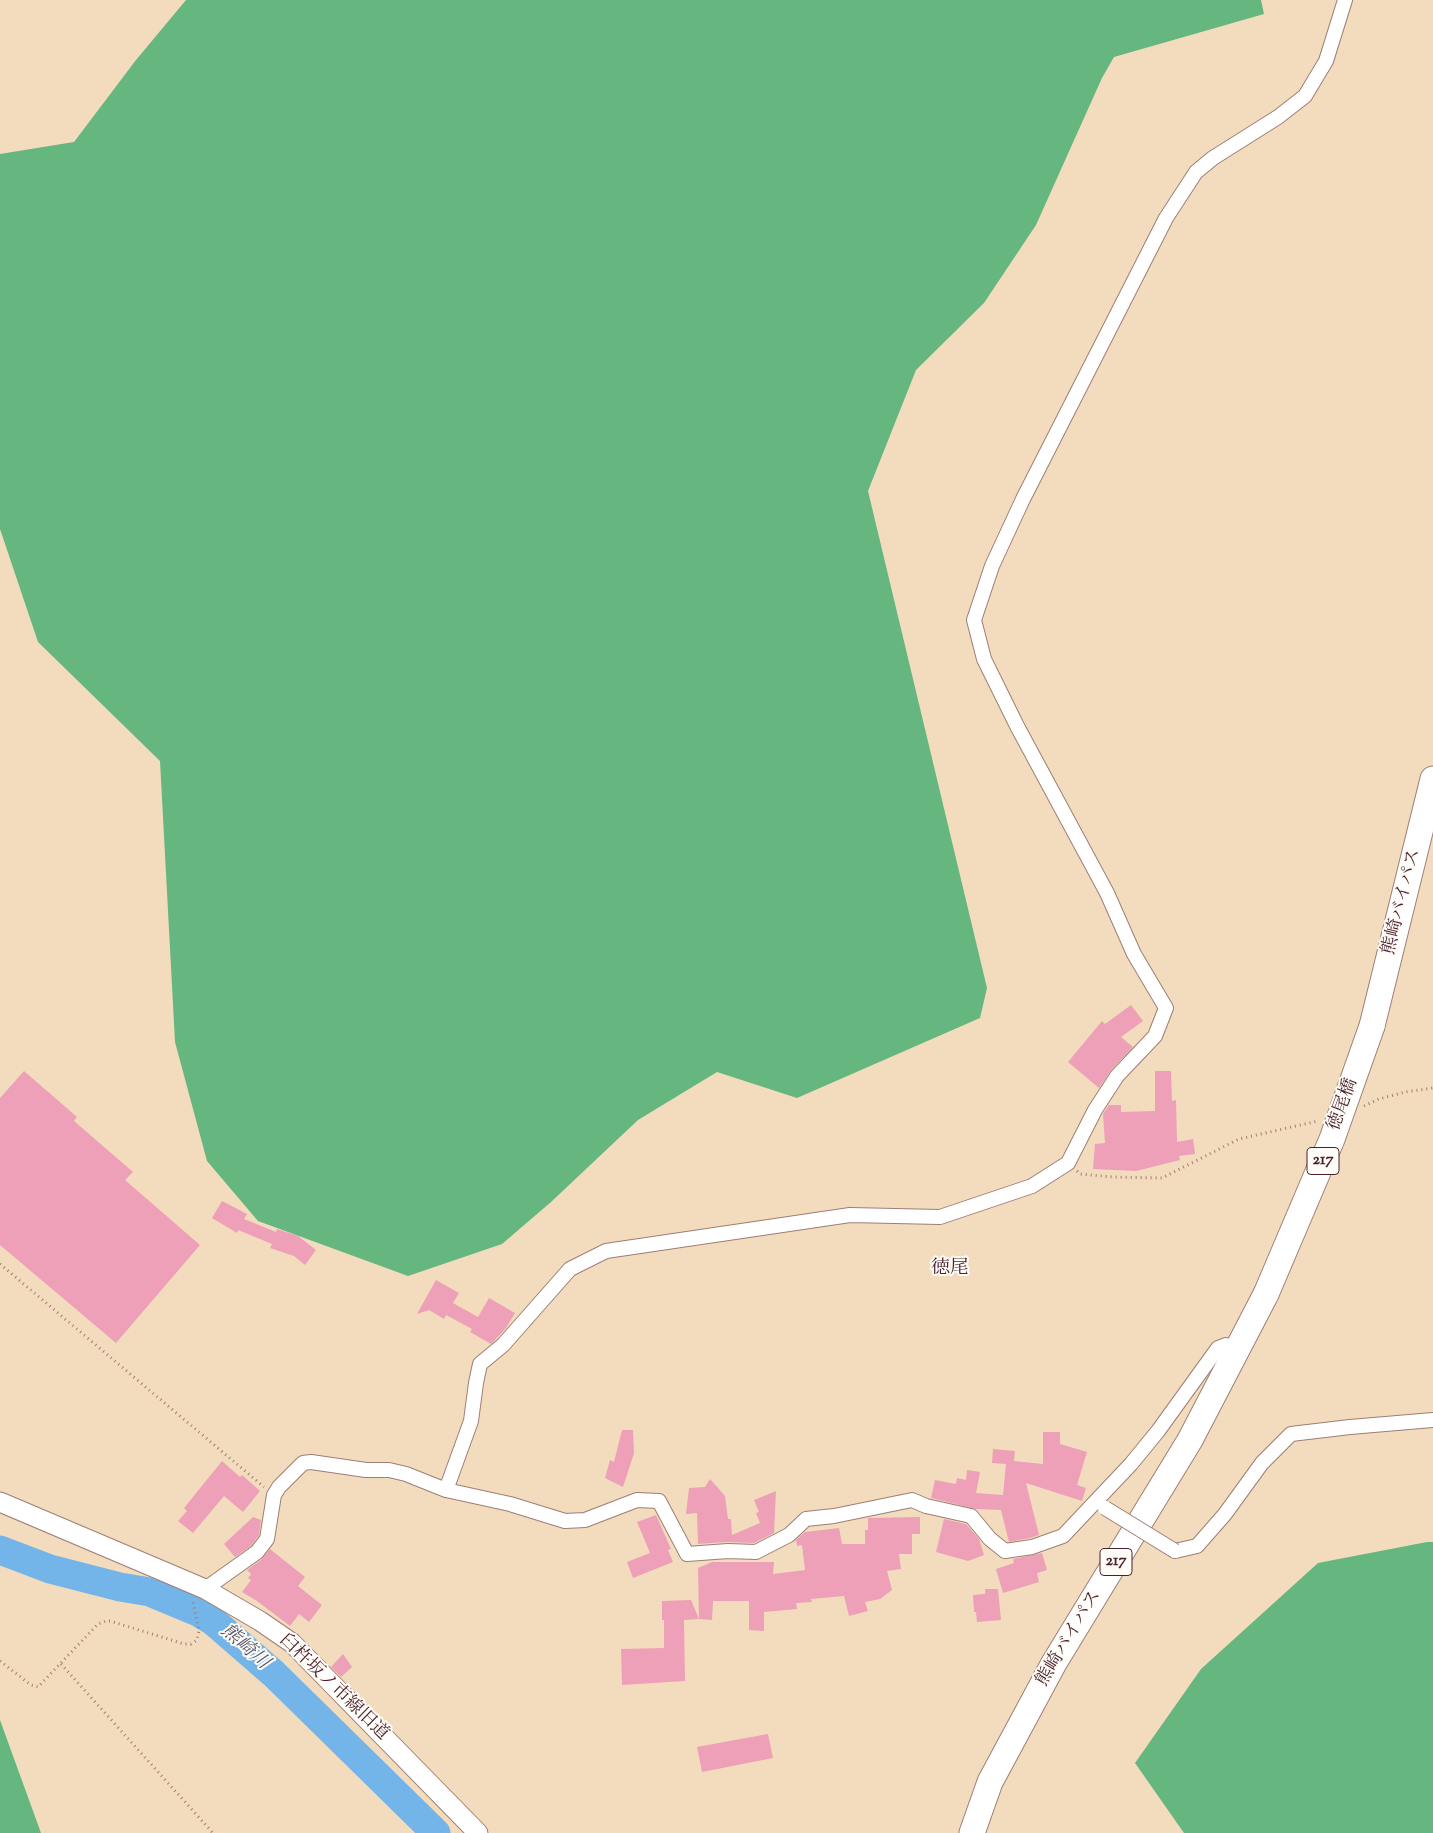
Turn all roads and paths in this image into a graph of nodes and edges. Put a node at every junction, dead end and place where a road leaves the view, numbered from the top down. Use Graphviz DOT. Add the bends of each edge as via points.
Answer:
graph roads {
  1 [pos="1345,0"];
  2 [pos="1433,779"];
  3 [pos="1372,1026"];
  4 [pos="1433,1088"];
  5 [pos="1356,1110"];
  6 [pos="1320,1121"];
  7 [pos="1068,1163"];
  8 [pos="0,1264"];
  9 [pos="1266,1294"];
  10 [pos="1237,1348"];
  11 [pos="1433,1420"];
  12 [pos="446,1490"];
  13 [pos="274,1495"];
  14 [pos="0,1502"];
  15 [pos="1100,1504"];
  16 [pos="199,1593"];
  17 [pos="0,1661"];
  18 [pos="61,1664"];
  19 [pos="213,1833"];
  20 [pos="478,1833"];
  21 [pos="972,1833"];
  1 -- 7 [label="street" via="1326,61 1305,96 1196,172 1166,218 1023,499 992,566 974,620 984,658 1017,726 1107,893 1134,954 1166,1008 1155,1036 1117,1076"];
  2 -- 3 [label="highway, 熊崎バイパス / 217"];
  3 -- 9 [label="highway, 徳尾橋 / 217, bridge" via="1332,1139"];
  4 -- 5 [label="path" via="1378,1099"];
  6 -- 7 [label="path" via="1239,1139 1162,1178 1080,1174"];
  7 -- 12 [label="street" via="1032,1186 940,1217 850,1215 606,1251 570,1269 502,1345 480,1364 471,1421"];
  8 -- 13 [label="path"];
  9 -- 10 [label="highway, 熊崎バイパス / 217"];
  10 -- 15 [label="street" via="1226,1345 1218,1348"];
  10 -- 21 [label="highway, 熊崎バイパス / 217" via="1190,1440 1054,1663 990,1782"];
  11 -- 15 [label="street, bridge" via="1291,1434 1262,1463 1197,1546 1175,1551"];
  12 -- 13 [label="street" via="389,1470 311,1462 303,1463"];
  12 -- 15 [label="street" via="510,1504 565,1521 585,1520 637,1500 659,1501 686,1554 756,1552 789,1535 806,1519 912,1500 971,1516 990,1540 1005,1551 1032,1547 1063,1536"];
  13 -- 16 [label="street" via="267,1539 256,1552"];
  14 -- 16 [label="street, 臼杵坂ノ市線旧道"];
  16 -- 18 [label="path" via="200,1631 197,1640 191,1644 110,1621 103,1622"];
  16 -- 20 [label="street, 臼杵坂ノ市線旧道" via="260,1620 292,1643"];
  17 -- 18 [label="path" via="36,1687"];
  18 -- 19 [label="path"];
}
